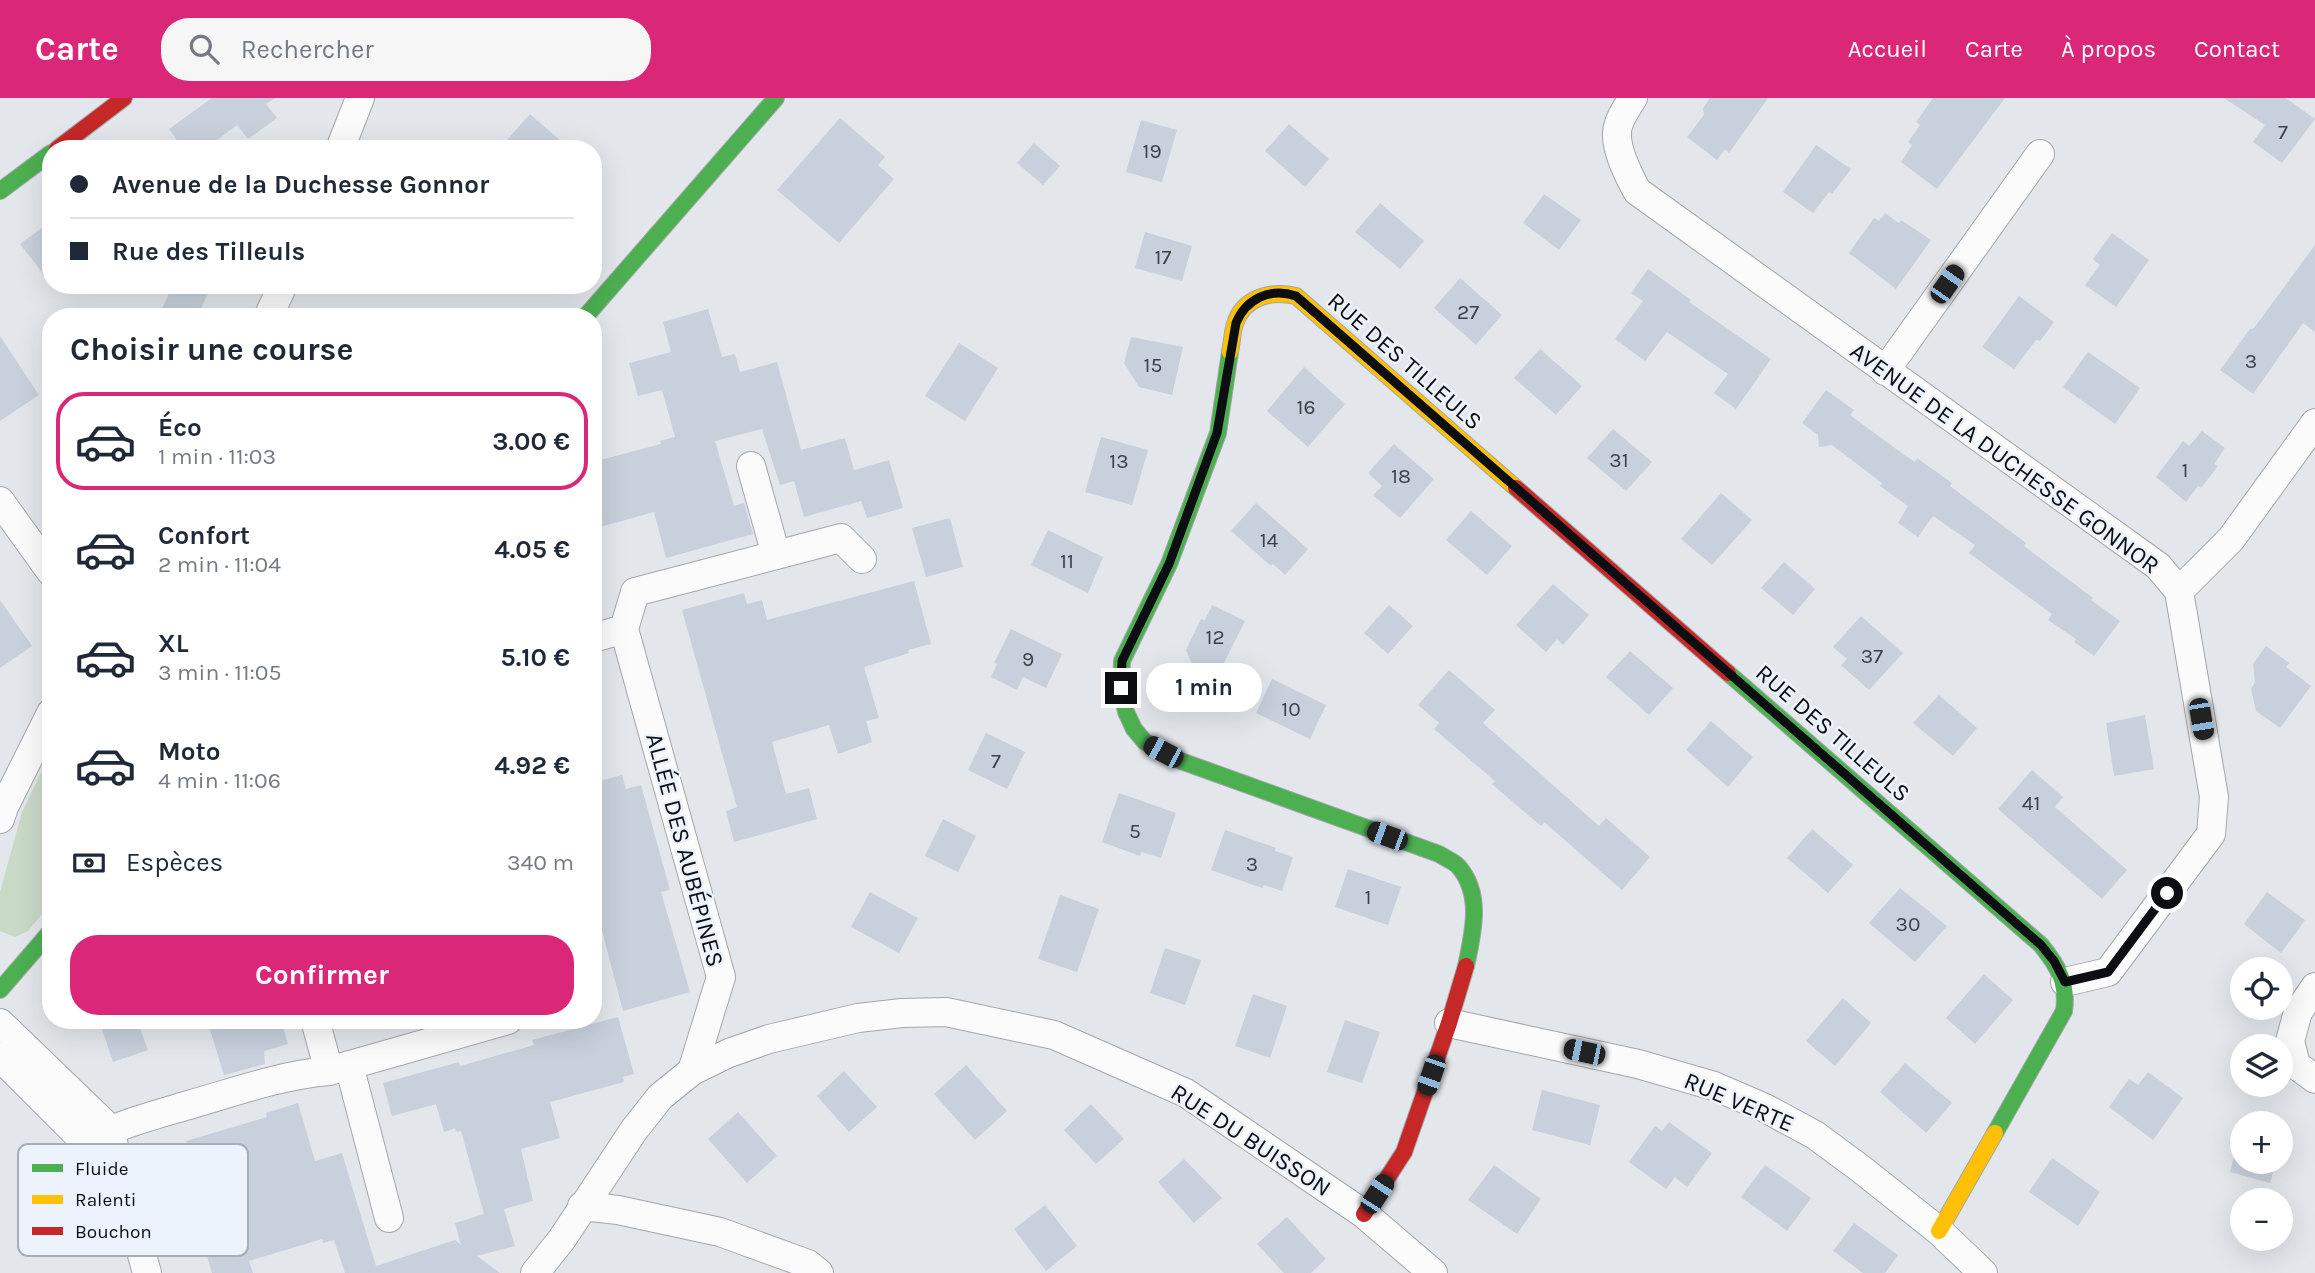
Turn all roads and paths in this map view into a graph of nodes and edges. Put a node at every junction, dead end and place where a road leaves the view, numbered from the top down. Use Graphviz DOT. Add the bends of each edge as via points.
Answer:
graph roads {
  1 [pos="124,98"];
  2 [pos="360,98"];
  3 [pos="776,98"];
  4 [pos="1633,98"];
  5 [pos="69,140"];
  6 [pos="344,140"];
  7 [pos="2040,154"];
  8 [pos="42,160"];
  9 [pos="0,191"];
  10 [pos="593,308"];
  11 [pos="1885,371"];
  12 [pos="2315,423"];
  13 [pos="751,466"];
  14 [pos="0,500"];
  15 [pos="776,555"];
  16 [pos="42,559"];
  17 [pos="862,559"];
  18 [pos="2179,591"];
  19 [pos="624,629"];
  20 [pos="602,635"];
  21 [pos="42,730"];
  22 [pos="1,810"];
  23 [pos="42,941"];
  24 [pos="2065,982"];
  25 [pos="1,986"];
  26 [pos="2315,987"];
  27 [pos="0,1023"];
  28 [pos="1449,1023"];
  29 [pos="320,1029"];
  30 [pos="476,1029"];
  31 [pos="0,1057"];
  32 [pos="339,1068"];
  33 [pos="692,1071"];
  34 [pos="2315,1079"];
  35 [pos="110,1129"];
  36 [pos="85,1142"];
  37 [pos="114,1144"];
  38 [pos="582,1206"];
  39 [pos="1364,1214"];
  40 [pos="389,1218"];
  41 [pos="1939,1231"];
  42 [pos="142,1256"];
  43 [pos="147,1273"];
  44 [pos="535,1273"];
  45 [pos="819,1273"];
  46 [pos="1433,1273"];
  47 [pos="1983,1273"];
  1 -- 5 [label="street"];
  2 -- 6 [label="street"];
  3 -- 10 [label="street"];
  4 -- 11 [label="street, AVENUE DE LA DUCHESSE GONNOR" via="1617,133 1624,168 1637,191"];
  7 -- 11 [label="street"];
  8 -- 9 [label="street"];
  11 -- 18 [label="street, AVENUE DE LA DUCHESSE GONNOR" via="2158,566"];
  12 -- 18 [label="street" via="2231,539"];
  13 -- 15 [label="street"];
  14 -- 16 [label="street"];
  15 -- 17 [label="street" via="841,538"];
  15 -- 19 [label="street" via="635,592"];
  18 -- 24 [label="street, AVENUE DE LA DUCHESSE GONNOR" via="2214,797 2211,834 2108,972"];
  19 -- 20 [label="street"];
  19 -- 33 [label="street, ALLÉE DES AUBÉPINES" via="721,977"];
  21 -- 22 [label="street"];
  23 -- 25 [label="street"];
  24 -- 28 [label="street, RUE DES TILLEULS" via="2041,945 1296,296 1285,292 1261,296 1241,311 1236,323 1217,433 1169,564 1122,661 1126,712 1145,742 1181,761 1439,854 1457,865 1470,886 1475,907"];
  24 -- 41 [label="street" via="2064,1011"];
  26 -- 34 [label="street" via="2298,1012 2290,1041 2296,1065"];
  27 -- 35 [label="street"];
  28 -- 39 [label="street, RUE DES TILLEULS" via="1404,1152"];
  28 -- 41 [label="street, RUE VERTE" via="1638,1064 1714,1086 1815,1135"];
  29 -- 32 [label="street"];
  30 -- 32 [label="street"];
  31 -- 36 [label="street"];
  32 -- 35 [label="street" via="298,1073"];
  32 -- 40 [label="street"];
  33 -- 38 [label="street, RUE DU BUISSON" via="660,1097"];
  33 -- 39 [label="street, RUE DU BUISSON" via="769,1039 858,1018 946,1012 1054,1035 1186,1093"];
  35 -- 36 [label="street"];
  35 -- 37 [label="street"];
  38 -- 44 [label="street, RUE DU BUISSON"];
  38 -- 45 [label="street" via="720,1231 808,1264"];
  39 -- 46 [label="street, RUE DU BUISSON"];
  41 -- 47 [label="street, RUE VERTE"];
  42 -- 43 [label="street"];
}
